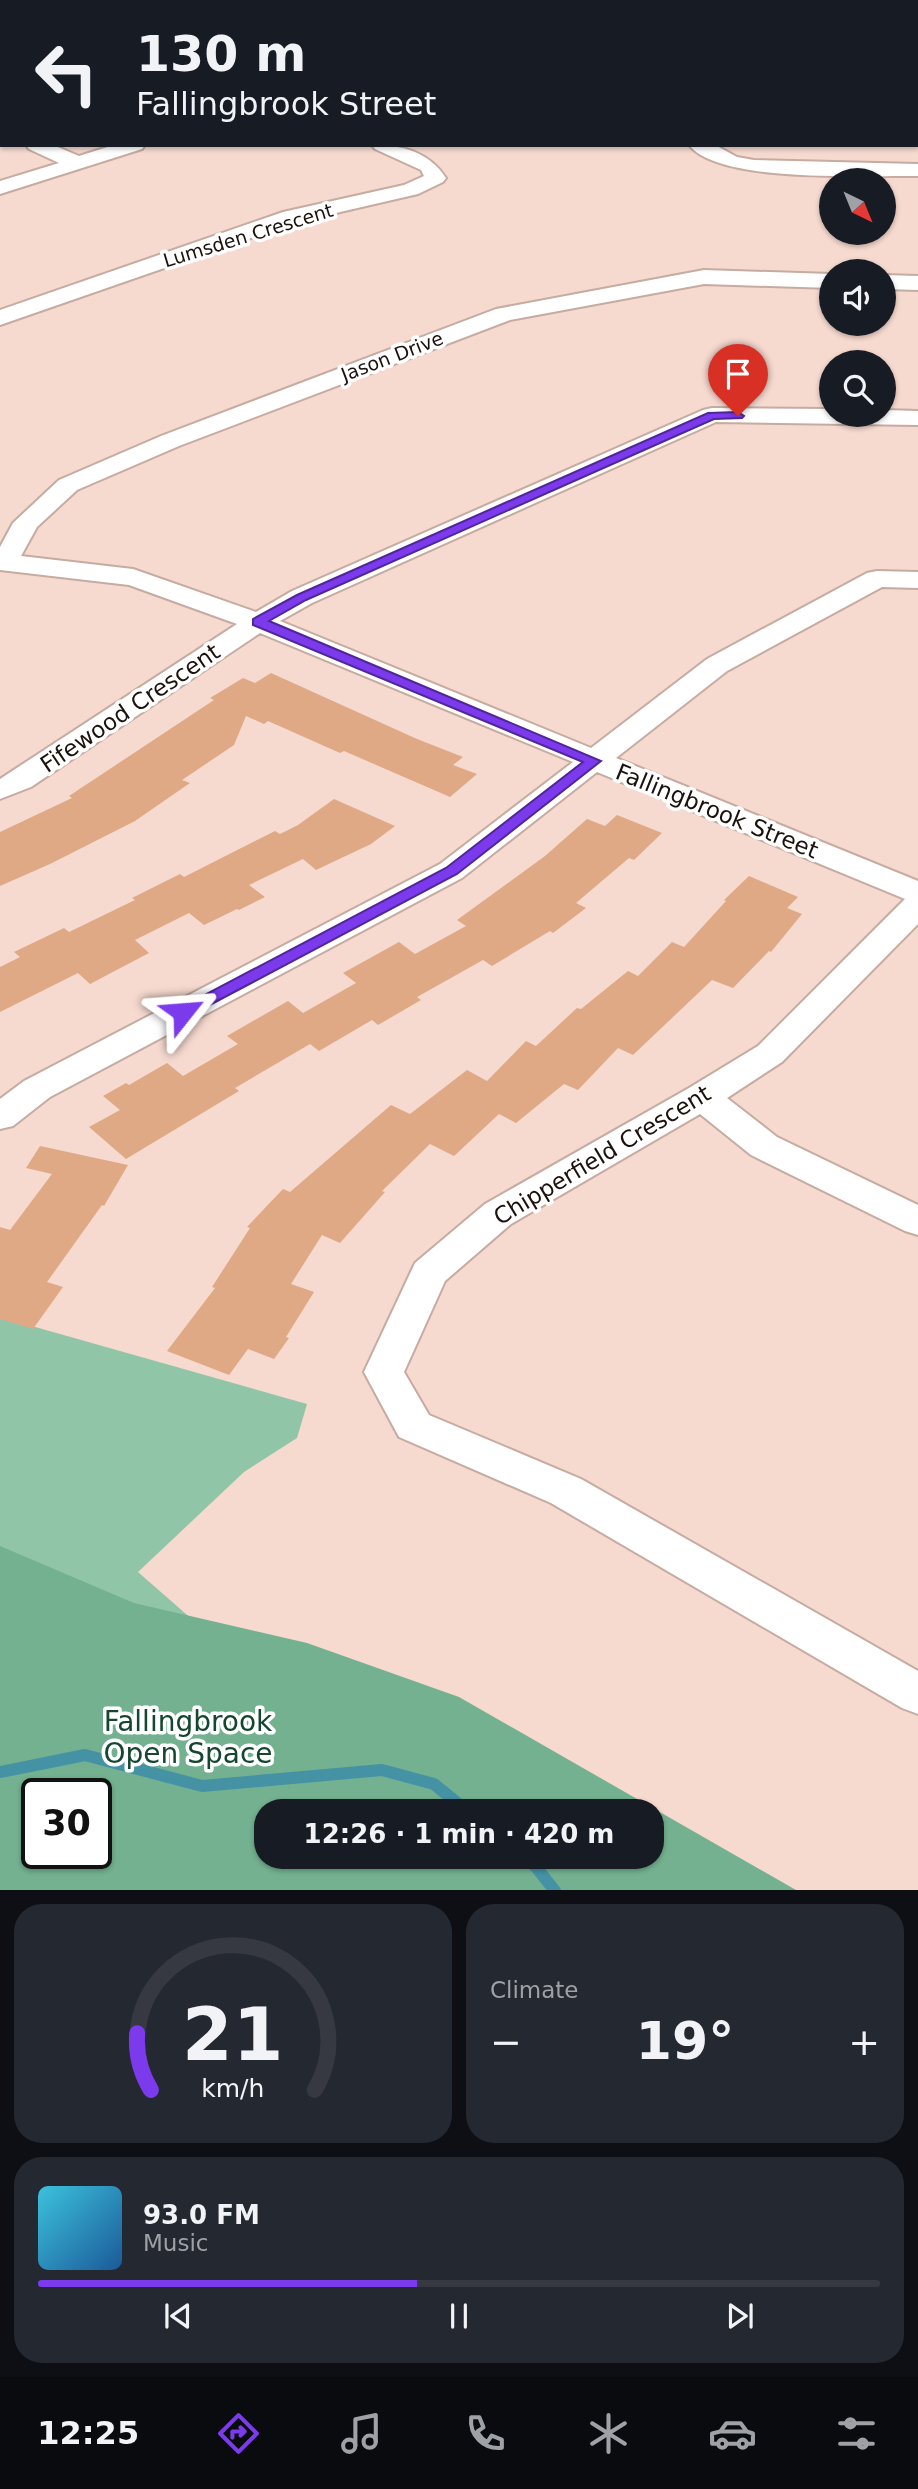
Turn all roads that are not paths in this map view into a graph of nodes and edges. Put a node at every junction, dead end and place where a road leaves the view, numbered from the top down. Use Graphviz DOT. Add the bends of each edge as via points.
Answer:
graph roads {
  1 [pos="41,147"];
  2 [pos="129,147"];
  3 [pos="386,147"];
  4 [pos="703,147"];
  5 [pos="77,163"];
  6 [pos="918,170"];
  7 [pos="0,188"];
  8 [pos="819,281"];
  9 [pos="896,282"];
  10 [pos="918,283"];
  11 [pos="0,318"];
  12 [pos="918,418"];
  13 [pos="3,562"];
  14 [pos="918,579"];
  15 [pos="258,622"];
  16 [pos="593,761"];
  17 [pos="0,790"];
  18 [pos="918,893"];
  19 [pos="918,905"];
  20 [pos="702,1097"];
  21 [pos="0,1117"];
  22 [pos="918,1222"];
  23 [pos="918,1694"];
  1 -- 5 [label="street"];
  2 -- 5 [label="street"];
  3 -- 11 [label="street, Lumsden Crescent" via="428,166 436,178 411,190 292,217"];
  4 -- 6 [label="street" via="731,162 754,166"];
  5 -- 7 [label="street"];
  8 -- 13 [label="street, Jason Drive" via="704,277 504,314 170,441 68,485 26,523"];
  9 -- 10 [label="street"];
  12 -- 15 [label="street, Fifewood Crescent" via="712,415 302,597"];
  13 -- 15 [label="street, Fallingbrook Street" via="133,577"];
  14 -- 16 [label="street" via="877,579 717,665"];
  15 -- 16 [label="street, Fallingbrook Street"];
  15 -- 17 [label="street, Fifewood Crescent"];
  16 -- 18 [label="street, Fallingbrook Street"];
  16 -- 21 [label="street" via="451,871 37,1089"];
  19 -- 20 [label="street, Chipperfield Crescent" via="770,1054"];
  20 -- 22 [label="street" via="764,1146"];
  20 -- 23 [label="street, Chipperfield Crescent" via="498,1214 429,1273 384,1372 414,1426 566,1491"];
}
